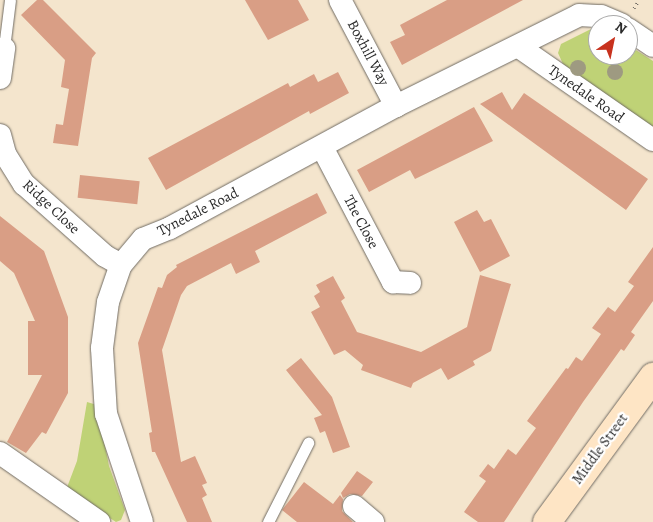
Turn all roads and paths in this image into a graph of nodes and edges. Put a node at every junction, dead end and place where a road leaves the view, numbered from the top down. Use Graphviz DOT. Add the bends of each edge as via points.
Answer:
graph roads {
  1 [pos="10,0"];
  2 [pos="340,0"];
  3 [pos="588,15"];
  4 [pos="638,36"];
  5 [pos="653,46"];
  6 [pos="519,47"];
  7 [pos="4,48"];
  8 [pos="0,78"];
  9 [pos="396,106"];
  10 [pos="0,135"];
  11 [pos="653,140"];
  12 [pos="322,147"];
  13 [pos="121,265"];
  14 [pos="410,284"];
  15 [pos="653,376"];
  16 [pos="308,443"];
  17 [pos="0,453"];
  18 [pos="354,506"];
  19 [pos="99,522"];
  20 [pos="142,522"];
  21 [pos="268,522"];
  22 [pos="373,522"];
  23 [pos="547,522"];
  1 -- 7 [label="lane"];
  2 -- 9 [label="street, Boxhill Way"];
  3 -- 6 [label="street, Tynedale Road" via="579,15"];
  4 -- 5 [label="street"];
  6 -- 9 [label="street, Tynedale Road"];
  6 -- 11 [label="street, Tynedale Road"];
  7 -- 8 [label="street"];
  9 -- 12 [label="street, Tynedale Road"];
  10 -- 13 [label="street, Ridge Close" via="5,154 24,184 106,256"];
  12 -- 13 [label="street, Tynedale Road" via="170,228 143,239"];
  12 -- 14 [label="street, The Close" via="393,282"];
  13 -- 20 [label="street, Tynedale Road" via="108,302 102,348 106,414"];
  15 -- 23 [label="street, Middle Street"];
  16 -- 21 [label="lane"];
  17 -- 19 [label="street"];
  18 -- 22 [label="street"];
}
